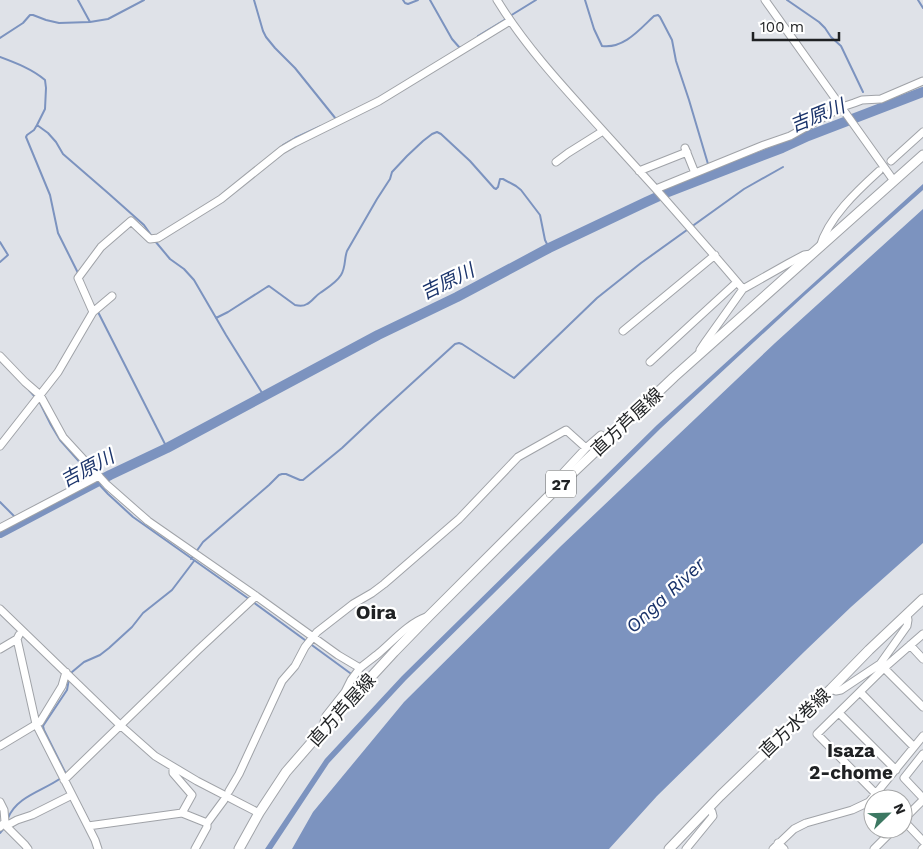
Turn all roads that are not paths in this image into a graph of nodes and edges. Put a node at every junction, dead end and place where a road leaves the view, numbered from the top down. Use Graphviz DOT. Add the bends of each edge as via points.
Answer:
graph roads {
  1 [pos="497,0"];
  2 [pos="766,0"];
  3 [pos="510,20"];
  4 [pos="923,81"];
  5 [pos="844,110"];
  6 [pos="603,131"];
  7 [pos="923,132"];
  8 [pos="923,155"];
  9 [pos="891,161"];
  10 [pos="556,162"];
  11 [pos="639,171"];
  12 [pos="879,171"];
  13 [pos="695,173"];
  14 [pos="894,180"];
  15 [pos="656,189"];
  16 [pos="820,247"];
  17 [pos="812,254"];
  18 [pos="715,255"];
  19 [pos="737,282"];
  20 [pos="743,289"];
  21 [pos="112,296"];
  22 [pos="93,312"];
  23 [pos="623,331"];
  24 [pos="700,354"];
  25 [pos="0,356"];
  26 [pos="650,362"];
  27 [pos="40,395"];
  28 [pos="601,435"];
  29 [pos="0,446"];
  30 [pos="586,448"];
  31 [pos="99,476"];
  32 [pos="562,483"];
  33 [pos="0,528"];
  34 [pos="256,596"];
  35 [pos="923,599"];
  36 [pos="0,609"];
  37 [pos="908,614"];
  38 [pos="429,616"];
  39 [pos="23,631"];
  40 [pos="923,634"];
  41 [pos="312,637"];
  42 [pos="17,639"];
  43 [pos="910,646"];
  44 [pos="0,649"];
  45 [pos="923,659"];
  46 [pos="882,666"];
  47 [pos="360,668"];
  48 [pos="66,672"];
  49 [pos="831,689"];
  50 [pos="860,692"];
  51 [pos="923,707"];
  52 [pos="839,713"];
  53 [pos="36,724"];
  54 [pos="120,725"];
  55 [pos="325,727"];
  56 [pos="923,736"];
  57 [pos="0,746"];
  58 [pos="914,747"];
  59 [pos="923,754"];
  60 [pos="173,768"];
  61 [pos="896,770"];
  62 [pos="64,780"];
  63 [pos="871,789"];
  64 [pos="884,789"];
  65 [pos="229,791"];
  66 [pos="72,795"];
  67 [pos="923,799"];
  68 [pos="224,800"];
  69 [pos="0,802"];
  70 [pos="863,805"];
  71 [pos="709,808"];
  72 [pos="913,810"];
  73 [pos="182,813"];
  74 [pos="259,813"];
  75 [pos="207,823"];
  76 [pos="4,825"];
  77 [pos="88,826"];
  78 [pos="913,830"];
  79 [pos="884,839"];
  80 [pos="923,841"];
  81 [pos="775,846"];
  82 [pos="28,849"];
  83 [pos="98,849"];
  84 [pos="195,849"];
  85 [pos="239,849"];
  86 [pos="669,849"];
  87 [pos="686,849"];
  88 [pos="784,849"];
  89 [pos="874,849"];
  1 -- 3 [label="street"];
  2 -- 5 [label="street"];
  3 -- 6 [label="street" via="555,78"];
  3 -- 22 [label="street" via="379,101 282,150 221,199 158,238 150,239 131,221 102,247 78,278"];
  4 -- 5 [label="street" via="881,99 862,100"];
  5 -- 13 [label="street" via="790,136"];
  5 -- 14 [label="street"];
  6 -- 10 [label="street"];
  6 -- 11 [label="street"];
  7 -- 9 [label="street"];
  8 -- 14 [label="main road, 直方芦屋線 / 27"];
  11 -- 13 [label="street" via="686,150"];
  11 -- 15 [label="street"];
  12 -- 16 [label="street" via="827,229"];
  13 -- 15 [label="street"];
  14 -- 16 [label="main road, 直方芦屋線 / 27"];
  15 -- 18 [label="street"];
  16 -- 17 [label="main road, 直方芦屋線 / 27"];
  17 -- 20 [label="street" via="804,255"];
  17 -- 24 [label="main road, 直方芦屋線 / 27"];
  18 -- 19 [label="street"];
  18 -- 23 [label="street"];
  19 -- 20 [label="street"];
  19 -- 26 [label="street"];
  20 -- 24 [label="street"];
  21 -- 22 [label="street"];
  22 -- 27 [label="street" via="58,372"];
  24 -- 32 [label="main road, 直方芦屋線 / 27"];
  25 -- 27 [label="street"];
  27 -- 29 [label="street"];
  27 -- 31 [label="street" via="63,438"];
  28 -- 30 [label="street"];
  30 -- 32 [label="street" via="560,476"];
  30 -- 41 [label="street" via="566,430 518,457 459,519 384,584"];
  31 -- 33 [label="street"];
  31 -- 34 [label="street" via="148,521"];
  32 -- 38 [label="main road, 直方芦屋線 / 27"];
  34 -- 41 [label="street"];
  34 -- 54 [label="street"];
  35 -- 37 [label="main road, 直方水巻線"];
  36 -- 39 [label="street"];
  37 -- 46 [label="street" via="907,626"];
  37 -- 49 [label="main road, 直方水巻線"];
  38 -- 47 [label="street" via="398,635"];
  38 -- 55 [label="main road, 直方芦屋線 / 27"];
  39 -- 42 [label="street"];
  39 -- 48 [label="street"];
  40 -- 43 [label="street"];
  41 -- 47 [label="street"];
  41 -- 65 [label="street" via="282,681"];
  42 -- 44 [label="street"];
  42 -- 53 [label="street"];
  43 -- 45 [label="street"];
  43 -- 46 [label="street"];
  46 -- 49 [label="street" via="841,690"];
  46 -- 50 [label="street"];
  46 -- 51 [label="street"];
  47 -- 55 [label="street" via="326,716"];
  48 -- 53 [label="street" via="62,686"];
  48 -- 54 [label="street"];
  49 -- 71 [label="main road, 直方水巻線"];
  50 -- 52 [label="street"];
  50 -- 58 [label="street"];
  52 -- 61 [label="street"];
  52 -- 63 [label="street" via="817,734"];
  53 -- 57 [label="street"];
  53 -- 62 [label="street"];
  54 -- 60 [label="street"];
  54 -- 62 [label="street"];
  55 -- 74 [label="main road, 直方芦屋線 / 27" via="286,772"];
  56 -- 58 [label="street"];
  58 -- 61 [label="street"];
  59 -- 67 [label="street" via="904,778"];
  60 -- 73 [label="street" via="173,773 192,795"];
  60 -- 74 [label="street"];
  61 -- 64 [label="street"];
  62 -- 66 [label="street"];
  66 -- 76 [label="street"];
  66 -- 77 [label="street"];
  67 -- 72 [label="street"];
  68 -- 75 [label="street"];
  69 -- 76 [label="street" via="4,810"];
  70 -- 81 [label="street" via="806,823"];
  71 -- 86 [label="main road, 直方水巻線"];
  71 -- 87 [label="street" via="713,816"];
  73 -- 75 [label="street"];
  73 -- 77 [label="street"];
  74 -- 85 [label="main road, 直方芦屋線 / 27"];
  75 -- 84 [label="street" via="208,827"];
  76 -- 82 [label="street"];
  77 -- 83 [label="street"];
  78 -- 80 [label="street"];
  79 -- 89 [label="street"];
  81 -- 88 [label="street"];
}
